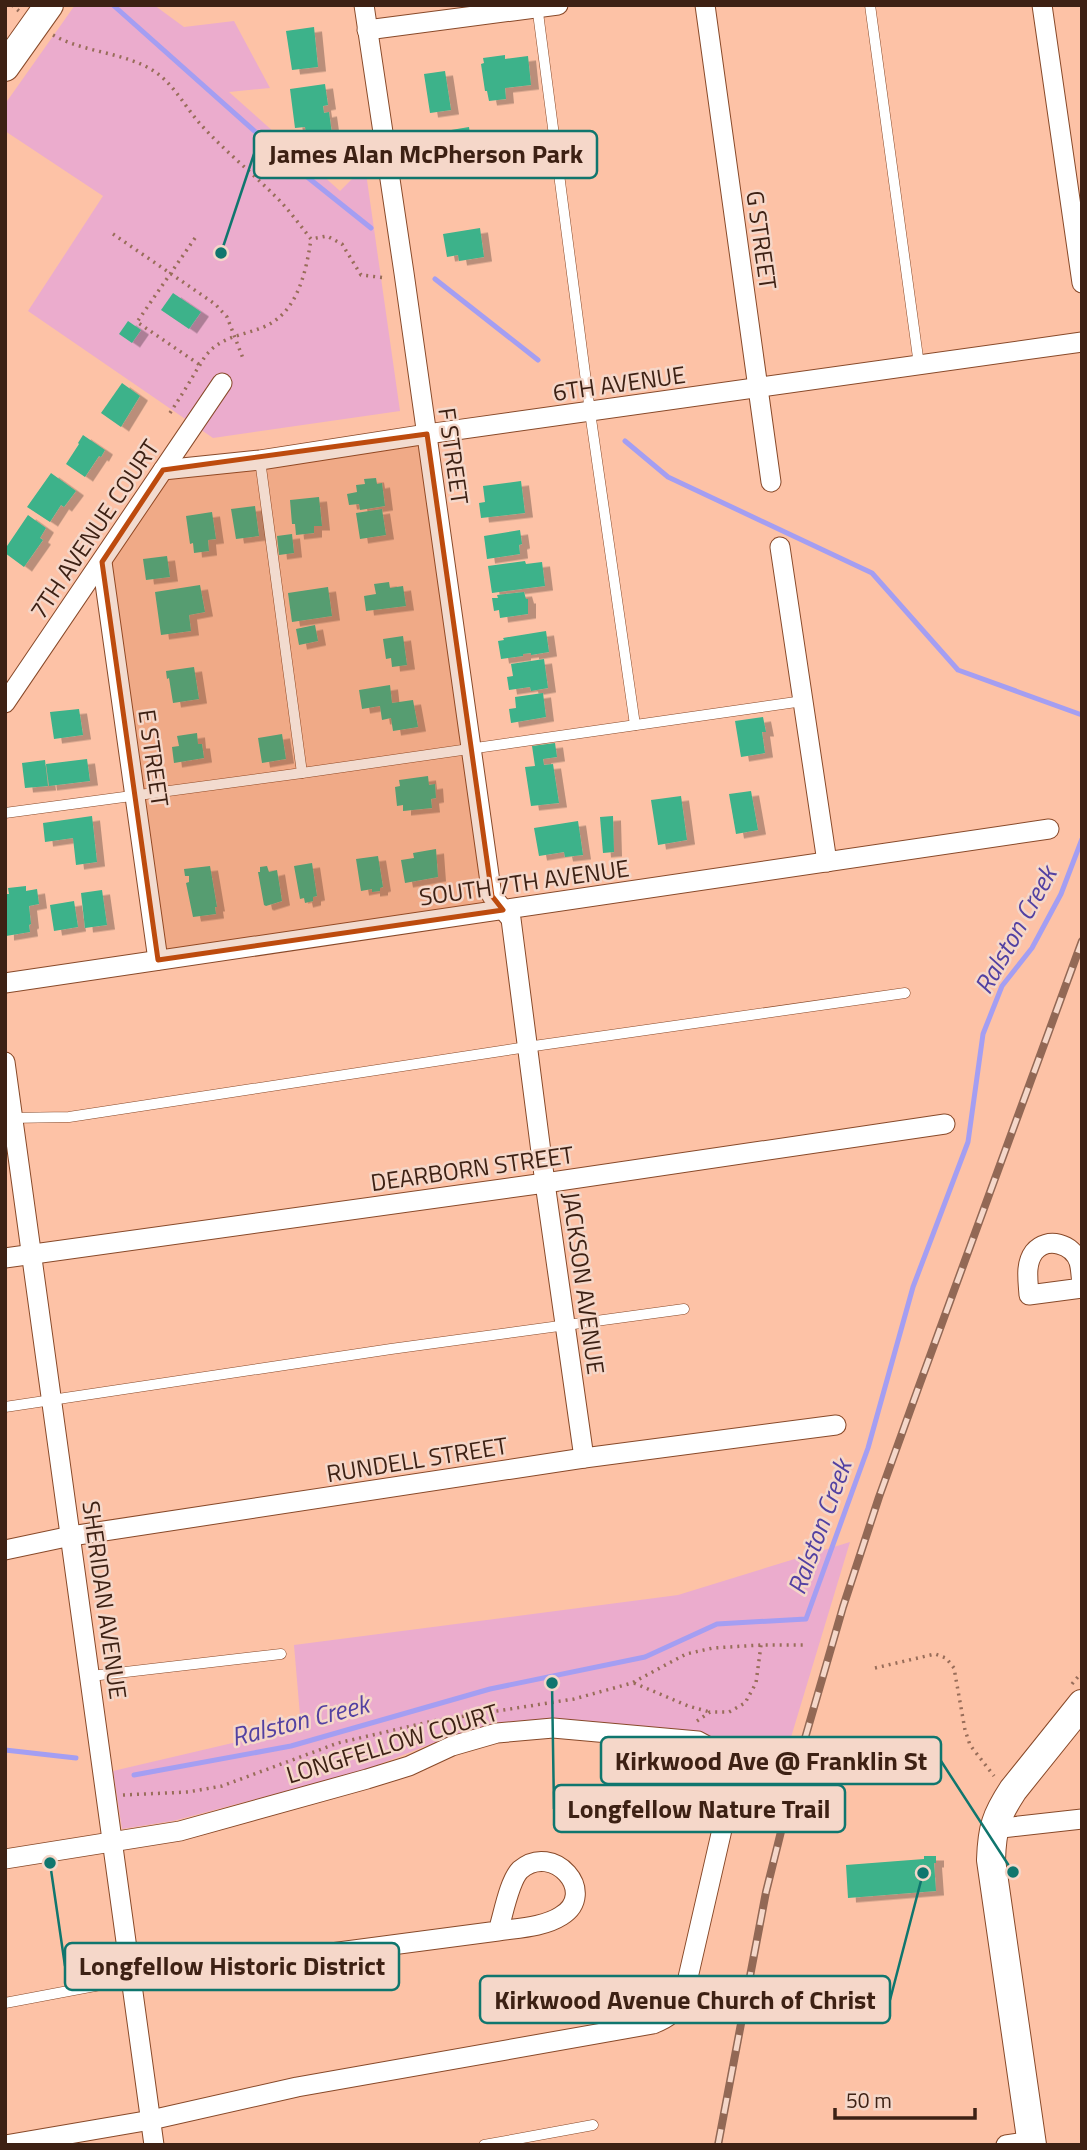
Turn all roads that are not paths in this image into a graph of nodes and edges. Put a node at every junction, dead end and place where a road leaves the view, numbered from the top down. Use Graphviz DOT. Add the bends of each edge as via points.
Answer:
graph roads {
  1 [pos="364,5"];
  2 [pos="558,5"];
  3 [pos="705,5"];
  4 [pos="870,5"];
  5 [pos="1042,5"];
  6 [pos="537,7"];
  7 [pos="43,15"];
  8 [pos="367,30"];
  9 [pos="5,67"];
  10 [pos="1082,283"];
  11 [pos="1082,342"];
  12 [pos="919,366"];
  13 [pos="222,383"];
  14 [pos="759,389"];
  15 [pos="590,412"];
  16 [pos="427,434"];
  17 [pos="260,460"];
  18 [pos="163,470"];
  19 [pos="771,482"];
  20 [pos="780,547"];
  21 [pos="102,562"];
  22 [pos="803,701"];
  23 [pos="5,703"];
  24 [pos="635,725"];
  25 [pos="470,748"];
  26 [pos="302,773"];
  27 [pos="135,796"];
  28 [pos="5,813"];
  29 [pos="1049,829"];
  30 [pos="827,862"];
  31 [pos="503,910"];
  32 [pos="158,960"];
  33 [pos="5,983"];
  34 [pos="905,993"];
  35 [pos="527,1047"];
  36 [pos="5,1062"];
  37 [pos="9,1118"];
  38 [pos="945,1124"];
  39 [pos="545,1183"];
  40 [pos="32,1253"];
  41 [pos="5,1258"];
  42 [pos="684,1308"];
  43 [pos="565,1325"];
  44 [pos="52,1399"];
  45 [pos="5,1407"];
  46 [pos="836,1425"];
  47 [pos="584,1458"];
  48 [pos="71,1536"];
  49 [pos="5,1550"];
  50 [pos="281,1654"];
  51 [pos="91,1676"];
  52 [pos="1082,1704"];
  53 [pos="1082,1819"];
  54 [pos="993,1829"];
  55 [pos="113,1841"];
  56 [pos="5,1859"];
  57 [pos="498,1931"];
  58 [pos="133,1979"];
  59 [pos="5,2003"];
  60 [pos="150,2120"];
  61 [pos="593,2125"];
  62 [pos="1023,2144"];
  63 [pos="5,2145"];
  64 [pos="154,2145"];
  65 [pos="484,2145"];
  1 -- 8 [label="street, F STREET"];
  2 -- 6 [label="street"];
  3 -- 14 [label="street, G STREET"];
  4 -- 12 [label="lane"];
  5 -- 10 [label="street"];
  6 -- 8 [label="street"];
  6 -- 15 [label="lane"];
  7 -- 9 [label="main road"];
  8 -- 16 [label="street, F STREET"];
  11 -- 12 [label="street, 6TH AVENUE"];
  12 -- 14 [label="street, 6TH AVENUE"];
  13 -- 18 [label="street, 7TH AVENUE COURT"];
  14 -- 15 [label="street, 6TH AVENUE"];
  14 -- 19 [label="street, G STREET"];
  15 -- 16 [label="street, 6TH AVENUE"];
  15 -- 24 [label="lane"];
  16 -- 17 [label="street, 6TH AVENUE"];
  16 -- 25 [label="street, F STREET"];
  17 -- 18 [label="street, 6TH AVENUE"];
  17 -- 26 [label="lane"];
  18 -- 21 [label="street, 7TH AVENUE COURT"];
  20 -- 22 [label="street"];
  21 -- 23 [label="street, 7TH AVENUE COURT"];
  21 -- 27 [label="street, E STREET"];
  22 -- 24 [label="lane"];
  22 -- 30 [label="street"];
  24 -- 25 [label="lane"];
  25 -- 26 [label="lane"];
  25 -- 31 [label="street, F STREET" via="492,896"];
  26 -- 27 [label="lane"];
  27 -- 28 [label="lane"];
  27 -- 32 [label="street, E STREET"];
  29 -- 30 [label="street, SOUTH 7TH AVENUE"];
  30 -- 31 [label="street, SOUTH 7TH AVENUE"];
  31 -- 32 [label="street, SOUTH 7TH AVENUE"];
  31 -- 35 [label="street, JACKSON AVENUE" via="511,919"];
  32 -- 33 [label="street, SOUTH 7TH AVENUE"];
  34 -- 35 [label="lane"];
  35 -- 37 [label="lane" via="69,1117"];
  35 -- 39 [label="street, JACKSON AVENUE"];
  36 -- 37 [label="street, SHERIDAN AVENUE"];
  37 -- 40 [label="street, SHERIDAN AVENUE"];
  38 -- 39 [label="street, DEARBORN STREET"];
  39 -- 40 [label="street, DEARBORN STREET"];
  39 -- 43 [label="street, JACKSON AVENUE"];
  40 -- 41 [label="street, DEARBORN STREET"];
  40 -- 44 [label="street, SHERIDAN AVENUE"];
  42 -- 43 [label="lane"];
  43 -- 44 [label="lane"];
  43 -- 47 [label="street, JACKSON AVENUE"];
  44 -- 45 [label="lane"];
  44 -- 48 [label="street, SHERIDAN AVENUE"];
  46 -- 47 [label="street, RUNDELL STREET"];
  47 -- 48 [label="street, RUNDELL STREET"];
  48 -- 49 [label="street, RUNDELL STREET"];
  48 -- 51 [label="street, SHERIDAN AVENUE"];
  50 -- 51 [label="lane"];
  51 -- 55 [label="street, SHERIDAN AVENUE"];
  52 -- 54 [label="main road" via="1013,1790"];
  53 -- 54 [label="street"];
  54 -- 62 [label="main road" via="991,1860"];
  55 -- 56 [label="street, LONGFELLOW COURT"];
  55 -- 58 [label="street, SHERIDAN AVENUE"];
  55 -- 60 [label="street, LONGFELLOW COURT" via="180,1831 367,1779 497,1733 553,1728 698,1741 723,1758 732,1786 684,1996 669,2018 297,2087"];
  57 -- 58 [label="street"];
  58 -- 59 [label="lane"];
  58 -- 60 [label="street, SHERIDAN AVENUE"];
  60 -- 63 [label="street"];
  60 -- 64 [label="street, SHERIDAN AVENUE"];
  61 -- 65 [label="lane"];
}
